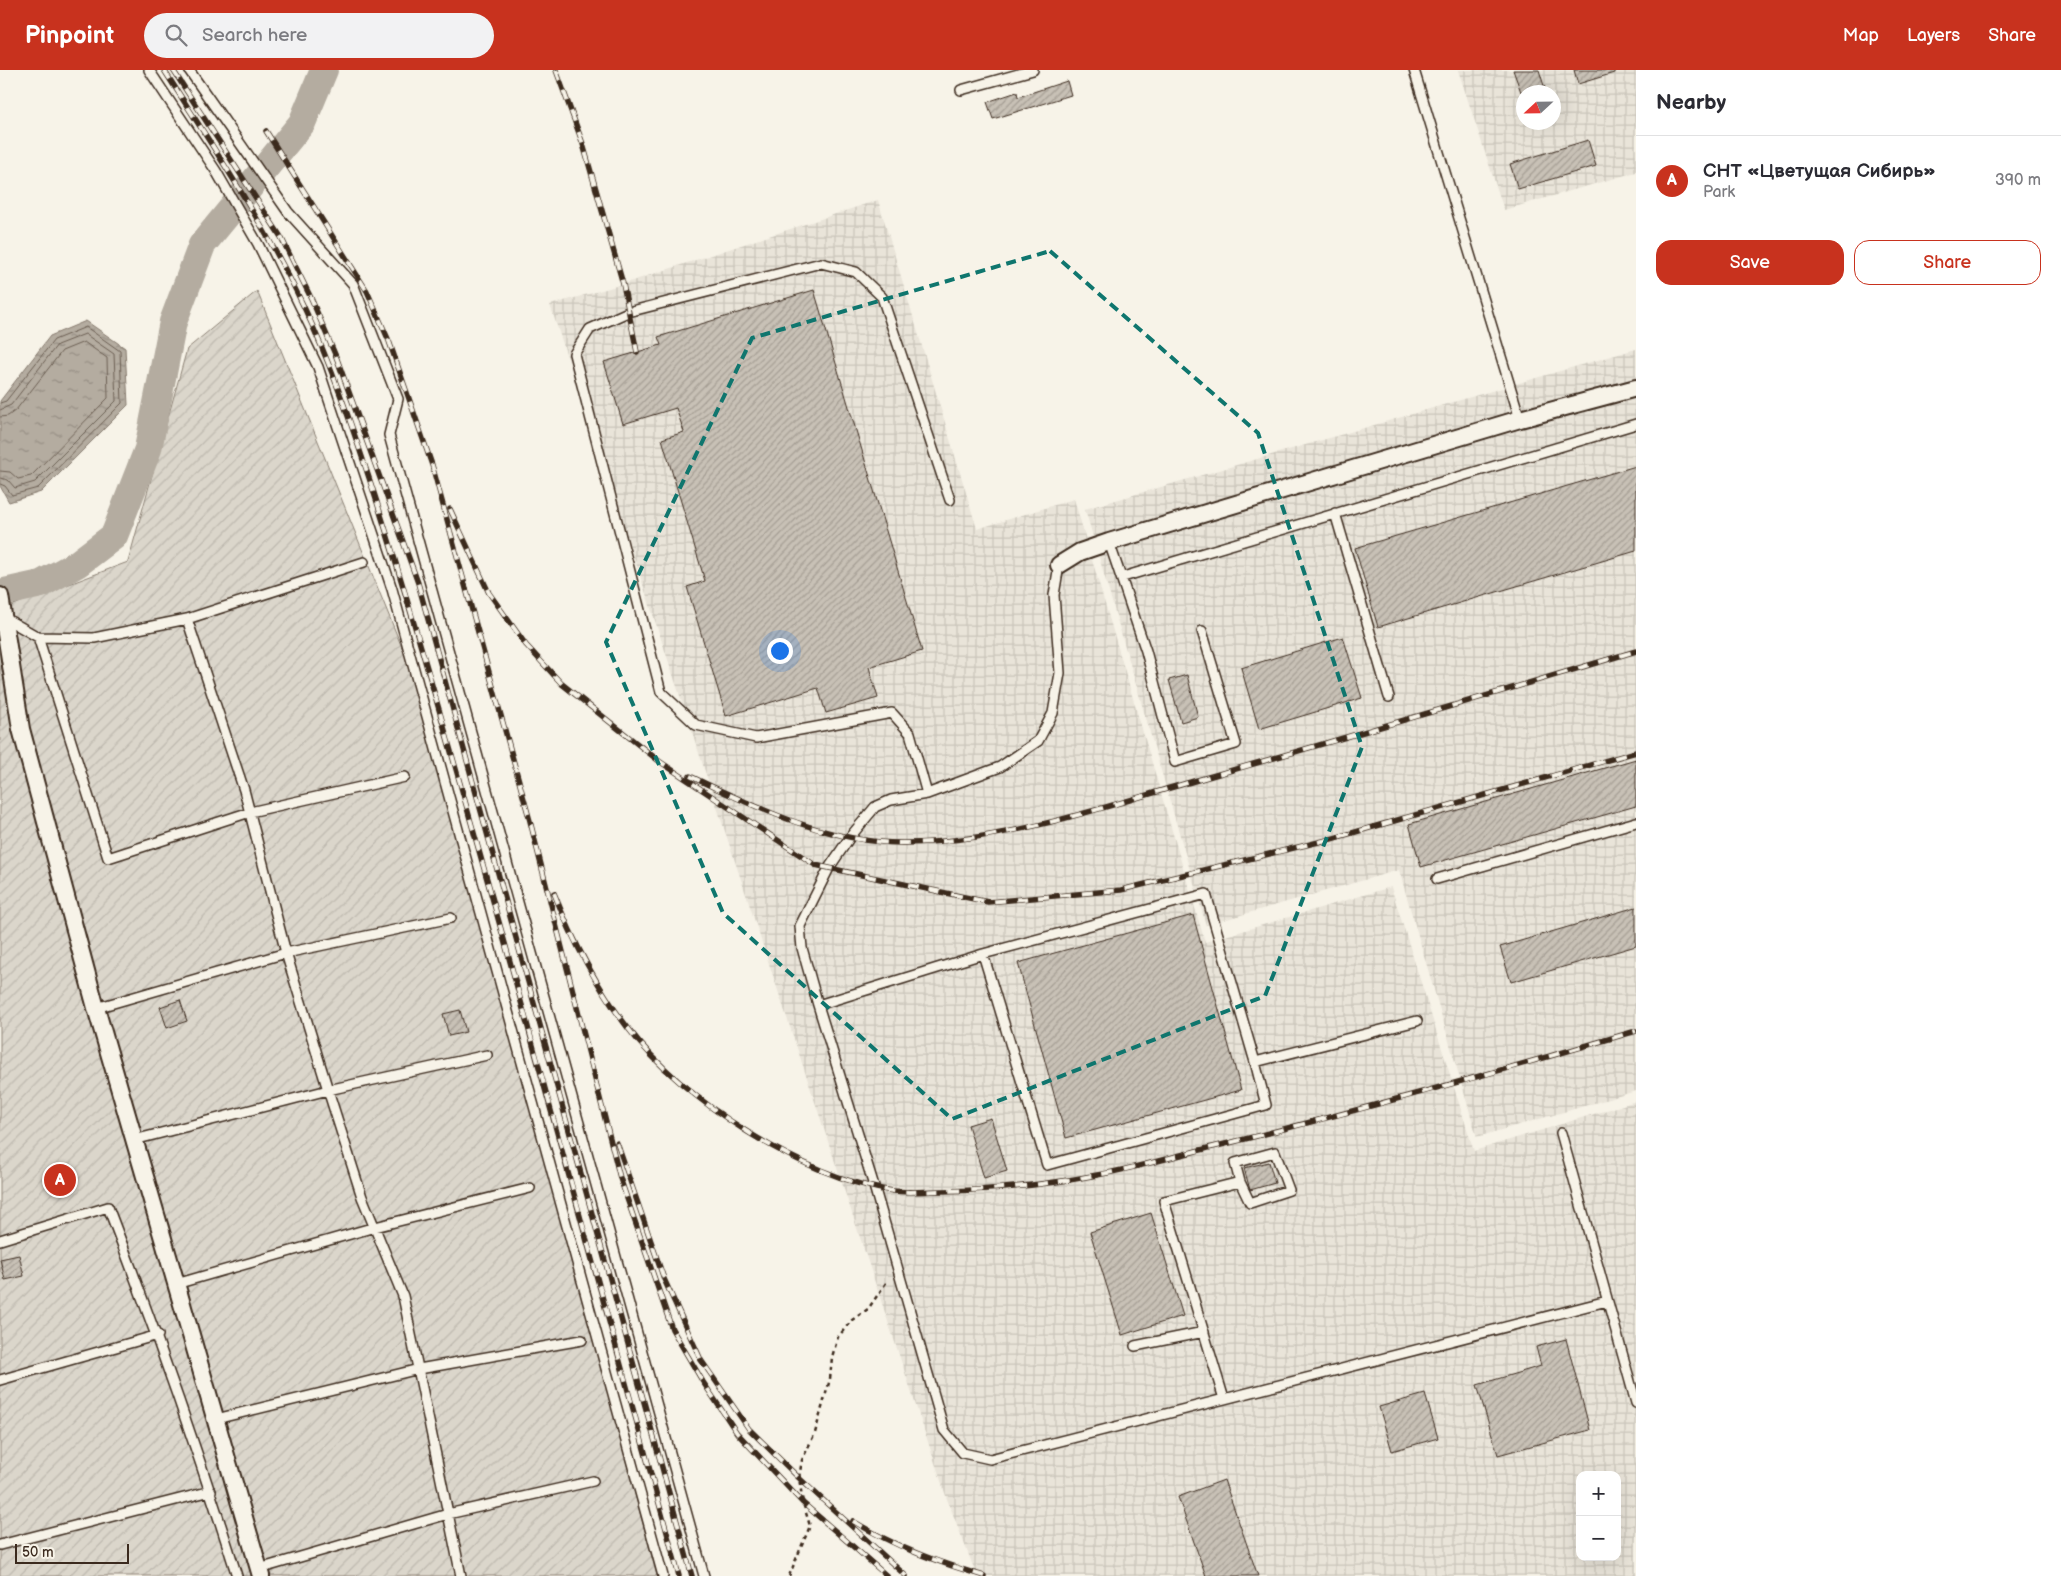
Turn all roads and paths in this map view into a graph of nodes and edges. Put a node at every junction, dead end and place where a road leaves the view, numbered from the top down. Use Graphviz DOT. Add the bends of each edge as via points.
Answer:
graph roads {
  1 [pos="149,70"];
  2 [pos="189,70"];
  3 [pos="1033,70"];
  4 [pos="1414,70"];
  5 [pos="961,90"];
  6 [pos="1636,388"];
  7 [pos="1520,420"];
  8 [pos="1636,424"];
  9 [pos="950,500"];
  10 [pos="1335,513"];
  11 [pos="1109,542"];
  12 [pos="364,562"];
  13 [pos="1059,565"];
  14 [pos="1123,577"];
  15 [pos="1,610"];
  16 [pos="186,619"];
  17 [pos="1202,631"];
  18 [pos="38,637"];
  19 [pos="1389,697"];
  20 [pos="405,777"];
  21 [pos="927,794"];
  22 [pos="250,812"];
  23 [pos="1631,823"];
  24 [pos="1636,829"];
  25 [pos="1437,879"];
  26 [pos="452,918"];
  27 [pos="286,952"];
  28 [pos="983,954"];
  29 [pos="818,1005"];
  30 [pos="96,1008"];
  31 [pos="1417,1021"];
  32 [pos="487,1055"];
  33 [pos="1255,1062"];
  34 [pos="328,1090"];
  35 [pos="1561,1133"];
  36 [pos="134,1140"];
  37 [pos="1240,1182"];
  38 [pos="530,1188"];
  39 [pos="375,1227"];
  40 [pos="0,1240"];
  41 [pos="897,1266"];
  42 [pos="176,1284"];
  43 [pos="1607,1301"];
  44 [pos="1204,1332"];
  45 [pos="158,1335"];
  46 [pos="582,1340"];
  47 [pos="1136,1346"];
  48 [pos="419,1370"];
  49 [pos="0,1380"];
  50 [pos="1224,1399"];
  51 [pos="1636,1403"];
  52 [pos="216,1419"];
  53 [pos="593,1481"];
  54 [pos="210,1491"];
  55 [pos="448,1514"];
  56 [pos="0,1545"];
  57 [pos="260,1572"];
  58 [pos="237,1576"];
  59 [pos="461,1576"];
  60 [pos="663,1576"];
  61 [pos="704,1576"];
  62 [pos="789,1576"];
  1 -- 60 [label="lane" via="216,171 258,244 318,367 353,466 392,589"];
  2 -- 61 [label="lane" via="288,212 353,284 398,399 390,435"];
  3 -- 5 [label="lane"];
  4 -- 7 [label="lane"];
  6 -- 7 [label="street"];
  7 -- 11 [label="street"];
  8 -- 10 [label="lane"];
  9 -- 21 [label="lane" via="882,297 856,272 820,264 628,312 590,328 574,354 661,692 696,725 756,738 892,713 910,732"];
  10 -- 14 [label="lane"];
  10 -- 19 [label="lane"];
  11 -- 13 [label="street" via="1080,552"];
  11 -- 14 [label="lane"];
  12 -- 16 [label="lane"];
  13 -- 21 [label="lane" via="1054,595 1060,673 1053,713 1038,741 1000,767"];
  14 -- 17 [label="lane" via="1175,762 1236,744"];
  15 -- 18 [label="lane"];
  15 -- 30 [label="street" via="21,729"];
  16 -- 18 [label="lane" via="94,638"];
  16 -- 22 [label="lane"];
  18 -- 22 [label="lane" via="108,858"];
  20 -- 22 [label="lane"];
  21 -- 29 [label="lane" via="891,800 875,807 850,837 813,897 800,926 802,948"];
  22 -- 27 [label="lane"];
  23 -- 24 [label="lane"];
  23 -- 25 [label="lane"];
  26 -- 27 [label="lane"];
  27 -- 30 [label="lane"];
  27 -- 34 [label="lane"];
  28 -- 29 [label="lane"];
  28 -- 33 [label="lane" via="1206,894"];
  28 -- 33 [label="lane" via="1046,1165 1266,1105"];
  29 -- 41 [label="lane"];
  30 -- 36 [label="street"];
  31 -- 33 [label="lane"];
  32 -- 34 [label="lane"];
  34 -- 36 [label="lane"];
  34 -- 39 [label="lane" via="362,1197"];
  35 -- 43 [label="lane"];
  36 -- 42 [label="street"];
  37 -- 37 [label="lane" via="1250,1203 1289,1190 1275,1152 1235,1163"];
  37 -- 44 [label="lane" via="1164,1201"];
  38 -- 39 [label="lane"];
  39 -- 42 [label="lane"];
  39 -- 48 [label="lane" via="403,1296"];
  40 -- 45 [label="lane" via="108,1207"];
  41 -- 50 [label="lane" via="944,1430 963,1453 990,1460"];
  41 -- 62 [label="path" via="868,1309 852,1320 838,1337 815,1433 802,1460 799,1478 810,1526"];
  42 -- 52 [label="street"];
  43 -- 50 [label="lane"];
  43 -- 51 [label="lane"];
  44 -- 47 [label="lane"];
  44 -- 50 [label="lane"];
  45 -- 49 [label="lane"];
  45 -- 54 [label="lane"];
  46 -- 48 [label="lane"];
  48 -- 52 [label="lane"];
  48 -- 55 [label="lane"];
  52 -- 57 [label="street"];
  53 -- 55 [label="lane"];
  54 -- 56 [label="lane"];
  54 -- 58 [label="lane"];
  55 -- 57 [label="lane"];
  55 -- 59 [label="lane"];
}
